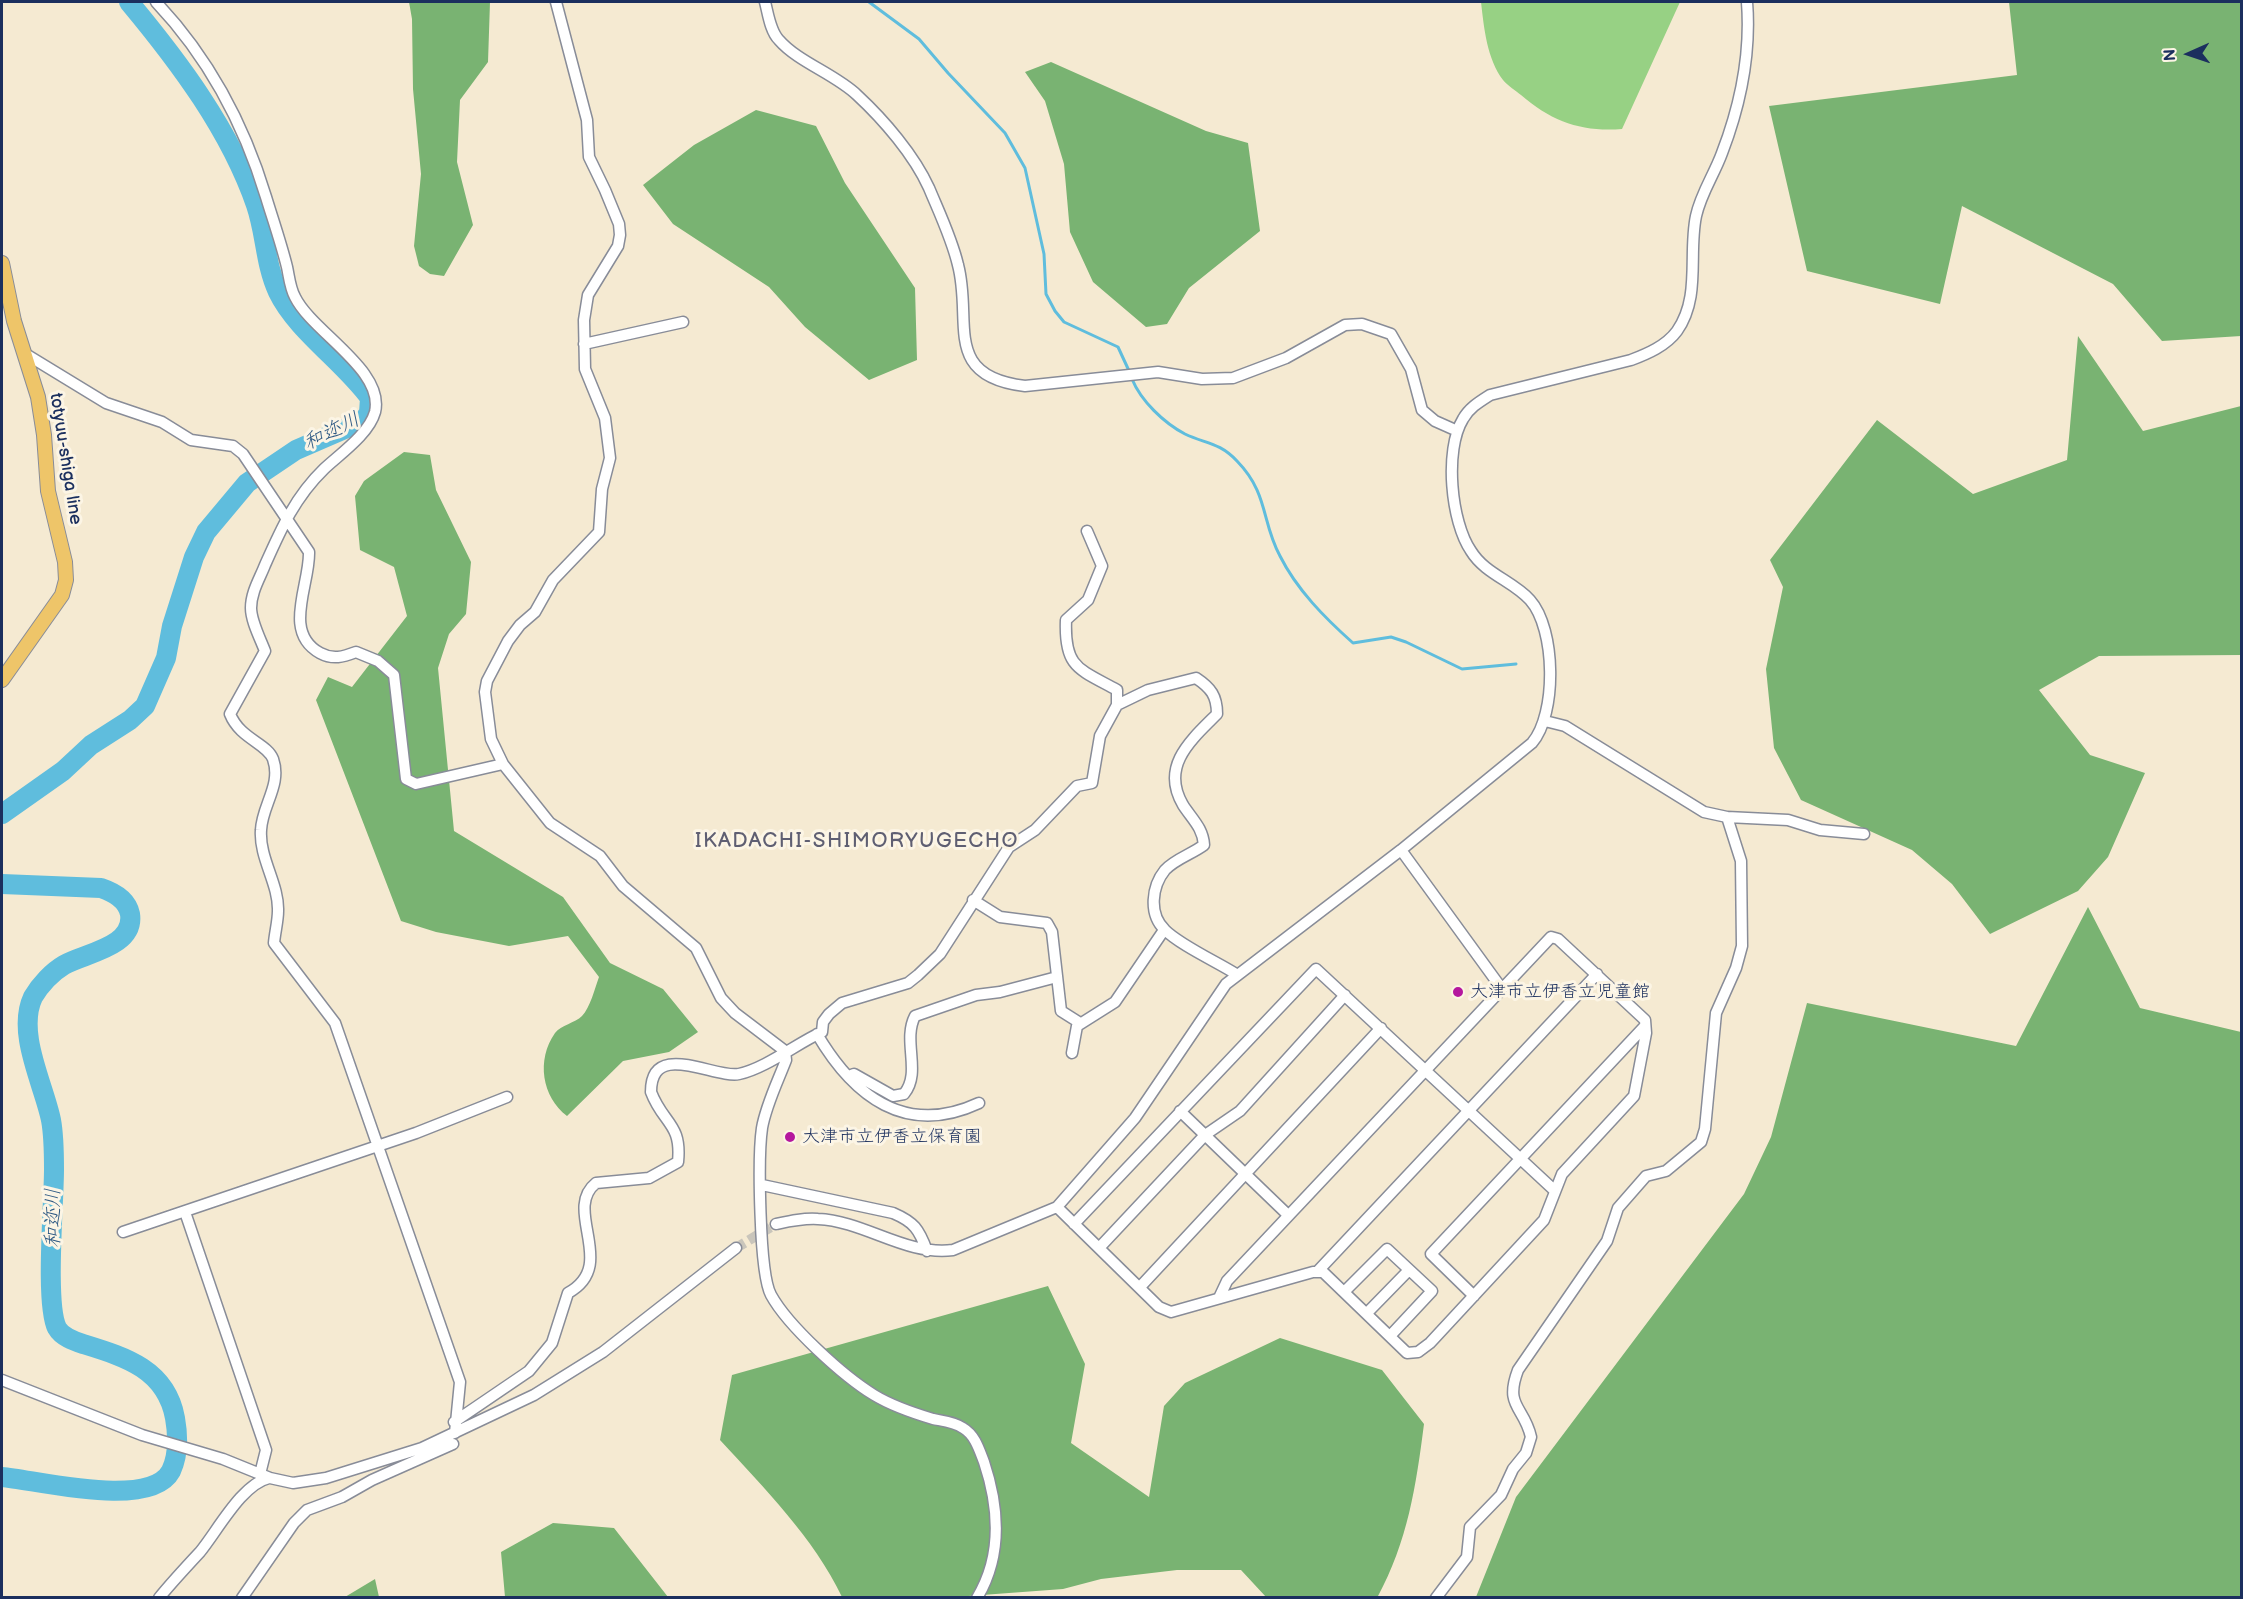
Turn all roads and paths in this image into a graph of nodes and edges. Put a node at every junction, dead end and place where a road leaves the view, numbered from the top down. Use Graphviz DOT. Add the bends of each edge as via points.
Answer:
graph roads {
  1 [pos="156,2"];
  2 [pos="556,2"];
  3 [pos="765,2"];
  4 [pos="1747,2"];
  5 [pos="2,263"];
  6 [pos="683,322"];
  7 [pos="584,344"];
  8 [pos="24,353"];
  9 [pos="1453,429"];
  10 [pos="286,517"];
  11 [pos="1087,531"];
  12 [pos="2,680"];
  13 [pos="1117,705"];
  14 [pos="1545,721"];
  15 [pos="503,764"];
  16 [pos="1727,817"];
  17 [pos="1864,834"];
  18 [pos="1401,850"];
  19 [pos="973,900"];
  20 [pos="1164,930"];
  21 [pos="1236,974"];
  22 [pos="1597,974"];
  23 [pos="1057,977"];
  24 [pos="1502,989"];
  25 [pos="1345,995"];
  26 [pos="1080,1023"];
  27 [pos="1646,1026"];
  28 [pos="1381,1028"];
  29 [pos="817,1034"];
  30 [pos="785,1051"];
  31 [pos="1072,1053"];
  32 [pos="1426,1070"];
  33 [pos="849,1076"];
  34 [pos="507,1097"];
  35 [pos="979,1103"];
  36 [pos="1469,1110"];
  37 [pos="1180,1111"];
  38 [pos="1205,1135"];
  39 [pos="379,1145"];
  40 [pos="1521,1159"];
  41 [pos="1245,1174"];
  42 [pos="762,1185"];
  43 [pos="1554,1190"];
  44 [pos="1057,1207"];
  45 [pos="185,1212"];
  46 [pos="1288,1215"];
  47 [pos="776,1224"];
  48 [pos="1074,1224"];
  49 [pos="123,1232"];
  50 [pos="736,1248"];
  51 [pos="1099,1248"];
  52 [pos="927,1251"];
  53 [pos="1409,1269"];
  54 [pos="1317,1272"];
  55 [pos="1140,1287"];
  56 [pos="1344,1292"];
  57 [pos="1474,1296"];
  58 [pos="1219,1298"];
  59 [pos="1367,1313"];
  60 [pos="1390,1336"];
  61 [pos="2,1380"];
  62 [pos="454,1433"];
  63 [pos="265,1476"];
  64 [pos="159,1598"];
  65 [pos="242,1598"];
  66 [pos="977,1598"];
  67 [pos="1436,1598"];
  1 -- 10 [label="street" via="194,47 222,89 240,127 261,179 294,296 314,323 356,364 375,397 372,420 313,480"];
  2 -- 7 [label="street" via="587,120 588,157 619,224 620,235 618,246 588,295"];
  3 -- 9 [label="street" via="778,39 856,94 896,140 928,186 958,264 965,347 988,376 1025,386 1158,372 1202,379 1233,378 1277,362 1345,325 1362,324 1391,334 1411,369 1422,410"];
  4 -- 14 [label="street" via="1746,60 1739,97 1721,156 1695,218 1692,287 1676,333 1648,354 1631,360 1490,395 1474,405 1457,432 1453,470 1456,514 1464,537 1484,567 1531,601 1544,626 1549,660"];
  5 -- 8 [label="main road, totyuu-shiga line"];
  6 -- 7 [label="street"];
  7 -- 15 [label="street" via="585,369 610,441 599,532 553,580 535,612 520,625 493,666 485,692 491,739"];
  8 -- 10 [label="street" via="106,403 162,422 190,440 233,447 243,454"];
  8 -- 12 [label="main road, totyuu-shiga line" via="38,397 47,482 66,580 62,595"];
  10 -- 15 [label="street" via="309,552 300,604 303,633 315,650 329,658 356,652 378,661 394,675 406,779 416,784"];
  10 -- 39 [label="street" via="252,600 253,617 265,651 230,714 235,728 271,755 276,769 261,828 261,844 279,910 274,943 335,1023"];
  11 -- 13 [label="street" via="1102,566 1088,600 1066,620 1065,647 1079,669 1117,690"];
  13 -- 19 [label="street" via="1100,736 1092,783 1077,786 1035,830 1009,847"];
  13 -- 20 [label="street" via="1148,690 1196,678 1210,687 1217,702 1217,714 1190,741 1177,761 1176,781 1182,803 1203,834 1204,845 1167,868 1156,883 1153,900"];
  14 -- 16 [label="street" via="1565,726 1704,812"];
  14 -- 18 [label="street" via="1532,743"];
  15 -- 30 [label="street" via="550,824 600,856 623,886 696,948 720,998"];
  16 -- 17 [label="street" via="1788,820 1820,830"];
  16 -- 67 [label="street" via="1741,861 1742,946 1716,1013 1701,1142 1666,1172 1646,1176 1618,1208 1607,1241 1518,1370 1512,1385 1514,1402 1532,1437 1501,1495 1470,1527 1467,1557"];
  18 -- 21 [label="street"];
  18 -- 24 [label="street"];
  19 -- 23 [label="street" via="1000,917 1047,922 1052,932"];
  19 -- 29 [label="street" via="940,954 918,975 908,983 842,1003 829,1014 822,1032"];
  20 -- 21 [label="street"];
  20 -- 26 [label="street" via="1115,1002"];
  21 -- 44 [label="street" via="1135,1118"];
  22 -- 24 [label="street" via="1551,937"];
  22 -- 27 [label="street" via="1645,1020"];
  22 -- 36 [label="street"];
  23 -- 26 [label="street" via="1061,1011"];
  23 -- 33 [label="street" via="976,995 915,1016 910,1026 912,1076 904,1094 893,1096 854,1074"];
  24 -- 32 [label="street"];
  25 -- 28 [label="street"];
  25 -- 37 [label="street" via="1316,969"];
  25 -- 38 [label="street" via="1240,1111"];
  26 -- 31 [label="street"];
  27 -- 40 [label="street"];
  27 -- 43 [label="street" via="1634,1096 1562,1174"];
  28 -- 32 [label="street"];
  28 -- 41 [label="street"];
  29 -- 30 [label="street"];
  29 -- 33 [label="street"];
  30 -- 42 [label="street" via="786,1060 762,1127"];
  30 -- 62 [label="street" via="738,1074 675,1064 659,1071 651,1092 677,1134 678,1162 649,1178 596,1183 589,1188 584,1201 591,1254 589,1275 568,1293 552,1343 529,1371"];
  32 -- 36 [label="street"];
  32 -- 46 [label="street"];
  33 -- 35 [label="street" via="876,1102 895,1112 958,1113"];
  34 -- 39 [label="street"];
  36 -- 40 [label="street"];
  36 -- 54 [label="street"];
  37 -- 38 [label="street"];
  37 -- 48 [label="street"];
  38 -- 41 [label="street"];
  38 -- 51 [label="street"];
  39 -- 45 [label="street"];
  39 -- 62 [label="street" via="460,1382"];
  40 -- 43 [label="street"];
  40 -- 57 [label="street" via="1431,1254"];
  41 -- 46 [label="street"];
  41 -- 55 [label="street"];
  42 -- 52 [label="street" via="911,1221 920,1230"];
  42 -- 66 [label="street" via="764,1274 782,1312 810,1342 873,1395 911,1412 962,1426 973,1437 986,1469 997,1526 989,1573"];
  43 -- 57 [label="street" via="1544,1220"];
  44 -- 48 [label="street"];
  44 -- 52 [label="street" via="953,1250"];
  45 -- 49 [label="street"];
  45 -- 63 [label="street" via="266,1450"];
  46 -- 58 [label="street" via="1227,1281"];
  47 -- 52 [label="street" via="820,1219"];
  48 -- 51 [label="street"];
  50 -- 62 [label="street" via="584,1364 534,1395"];
  51 -- 55 [label="street"];
  53 -- 56 [label="street" via="1387,1249"];
  53 -- 59 [label="street"];
  53 -- 60 [label="street" via="1432,1291"];
  54 -- 56 [label="street" via="1323,1272"];
  54 -- 58 [label="street"];
  55 -- 58 [label="street" via="1171,1312"];
  56 -- 59 [label="street"];
  57 -- 60 [label="street" via="1418,1352 1407,1353"];
  59 -- 60 [label="street"];
  61 -- 63 [label="street" via="142,1435"];
  62 -- 63 [label="street" via="423,1448 326,1478 293,1483"];
  62 -- 65 [label="street" via="342,1497 306,1510"];
  63 -- 64 [label="street" via="244,1494"];
}
